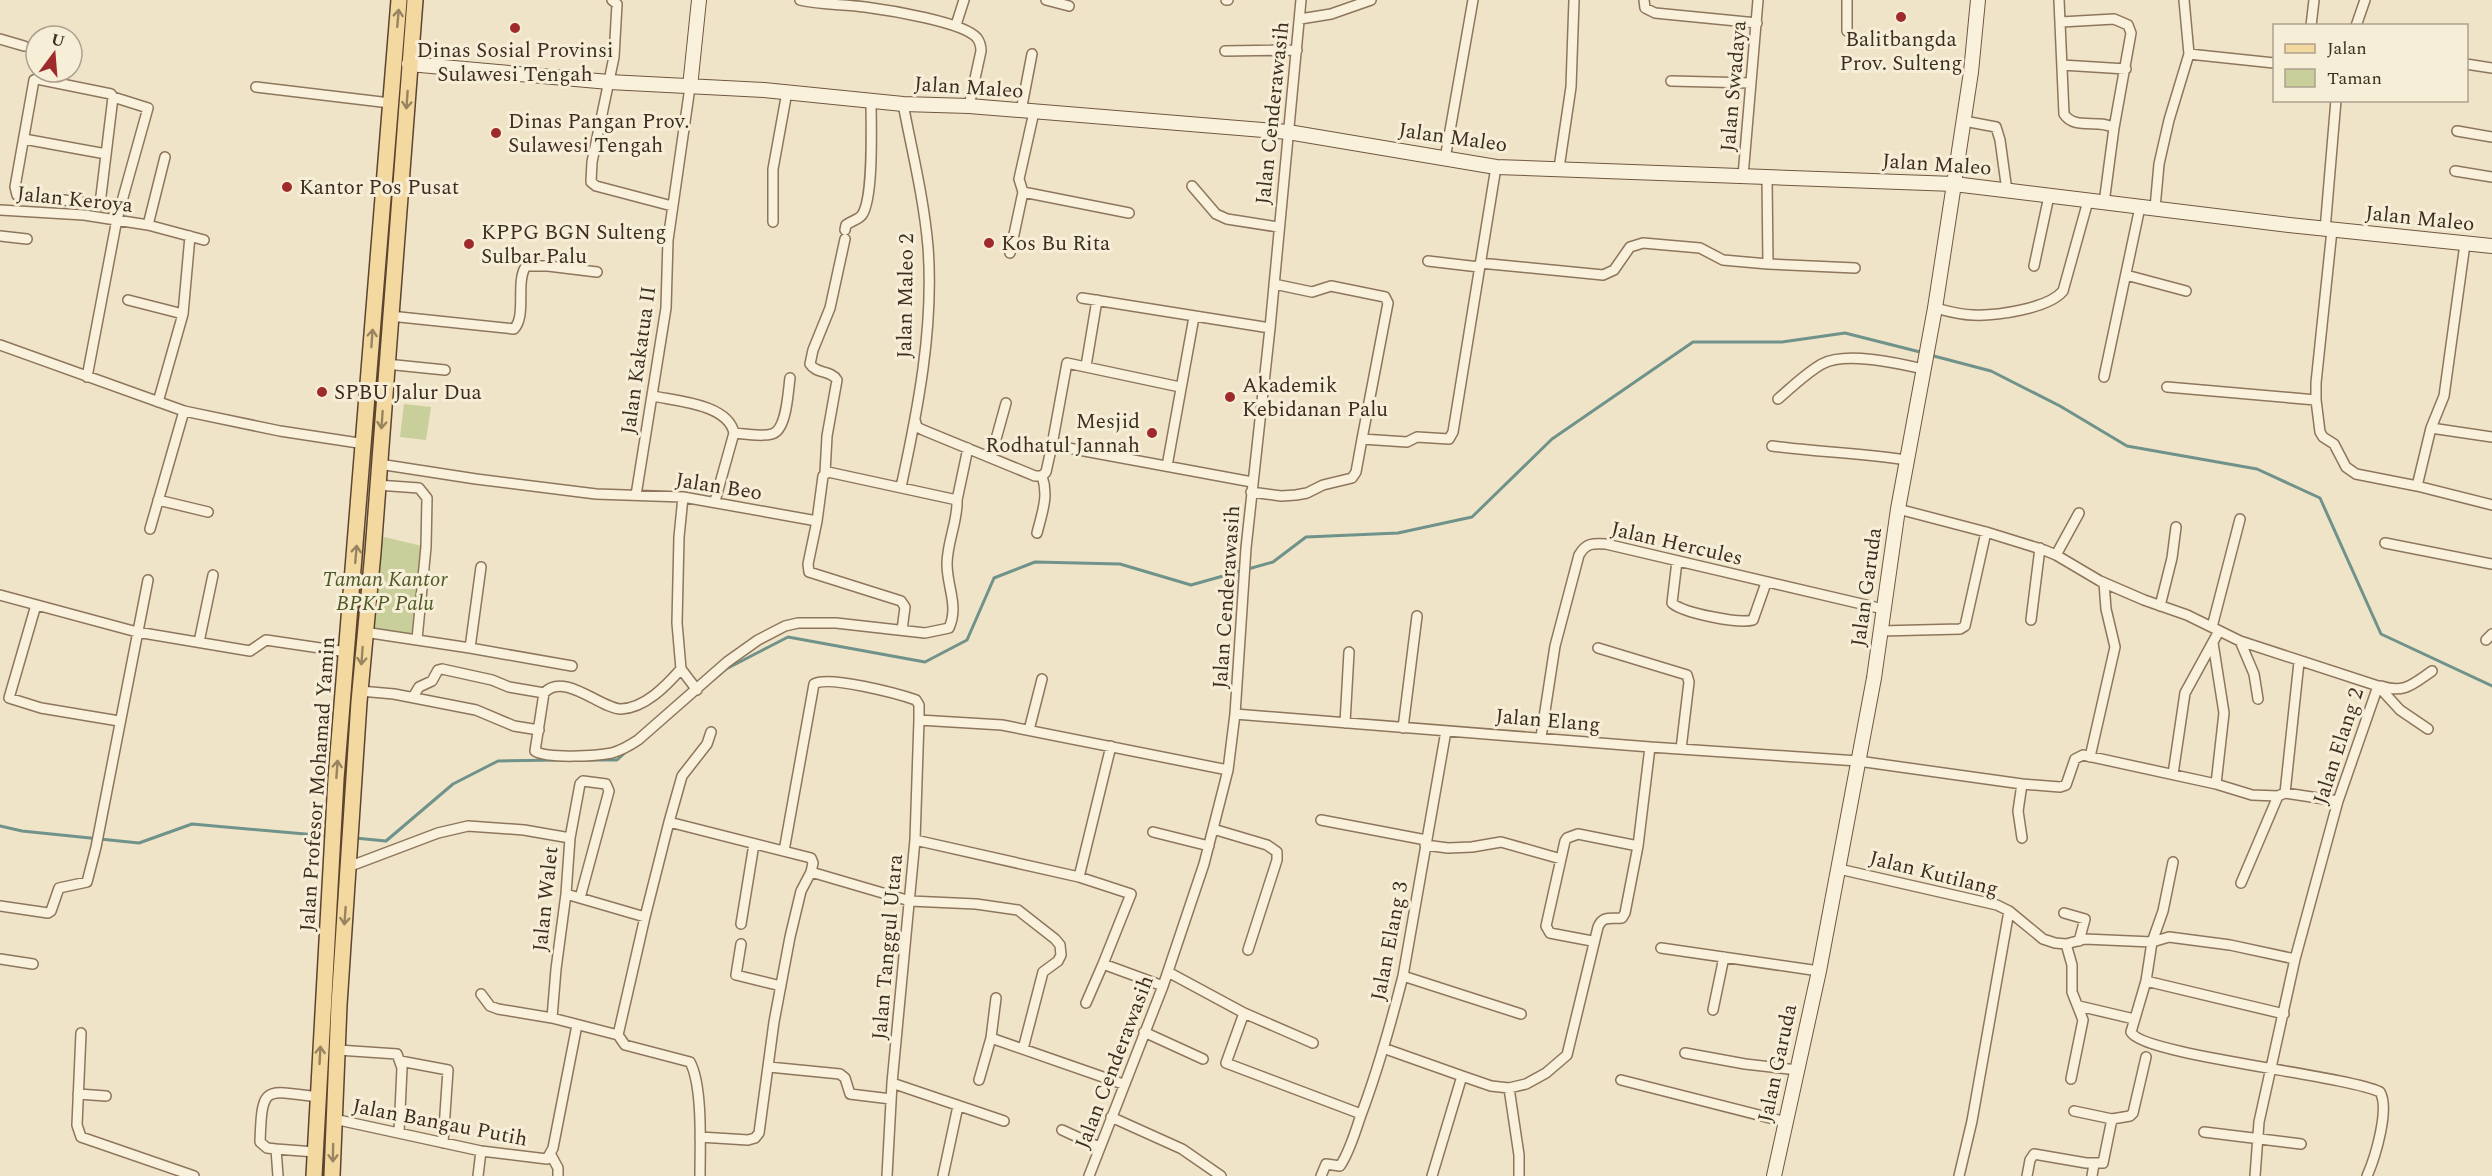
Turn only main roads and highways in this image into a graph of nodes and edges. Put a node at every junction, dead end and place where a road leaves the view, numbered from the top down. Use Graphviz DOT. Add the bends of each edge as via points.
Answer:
graph roads {
  1 [pos="399,0"];
  2 [pos="415,0"];
  3 [pos="359,696"];
  4 [pos="342,700"];
  5 [pos="314,1176"];
  6 [pos="332,1176"];
  4 -- 1 [label="main road, Jalan Profesor Mohamad Yamin, one-way"];
  2 -- 3 [label="main road, Jalan Profesor Mohamad Yamin, one-way"];
  3 -- 4 [label="main road"];
  3 -- 6 [label="main road, Jalan Profesor Mohamad Yamin, one-way"];
  5 -- 4 [label="main road, Jalan Profesor Mohamad Yamin, one-way"];
}
